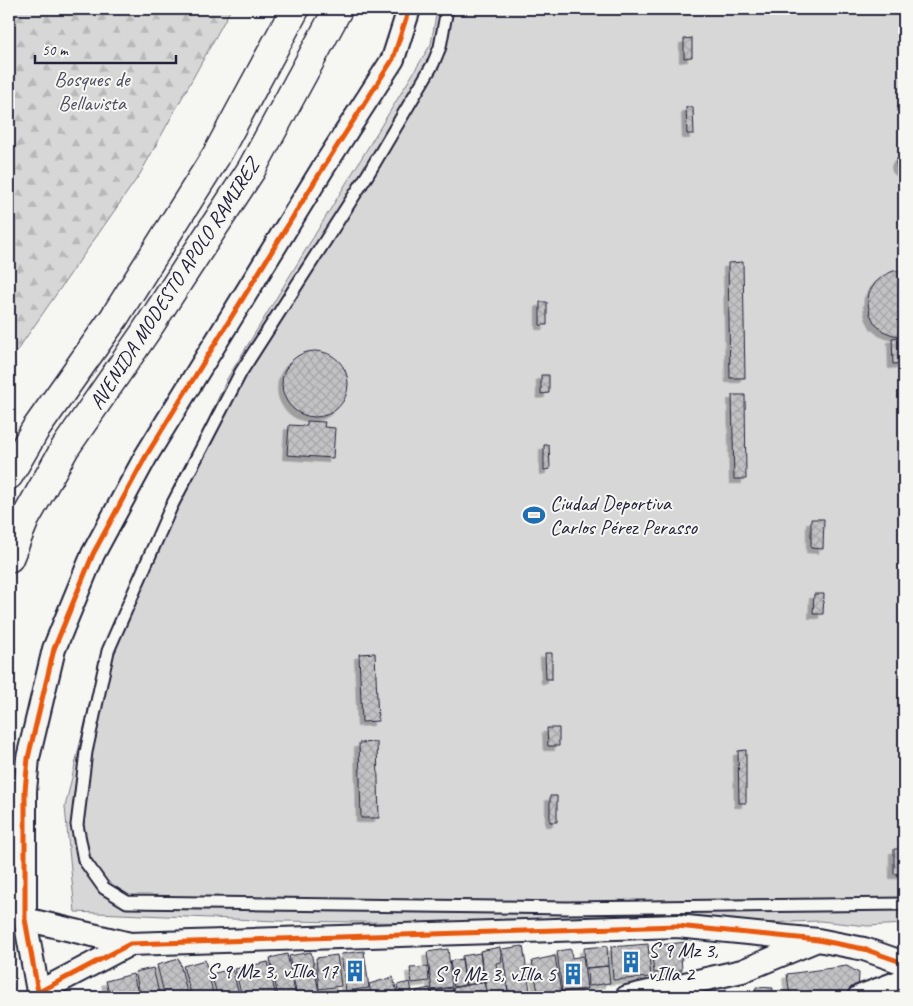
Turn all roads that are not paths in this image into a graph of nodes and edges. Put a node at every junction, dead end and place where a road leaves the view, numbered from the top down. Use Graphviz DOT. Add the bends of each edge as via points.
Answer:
graph roads {
  1 [pos="295,9"];
  2 [pos="338,9"];
  3 [pos="409,9"];
  4 [pos="447,9"];
  5 [pos="9,475"];
  6 [pos="9,558"];
  7 [pos="904,904"];
  8 [pos="25,919"];
  9 [pos="818,940"];
  10 [pos="130,944"];
  11 [pos="904,963"];
  12 [pos="904,980"];
  13 [pos="38,995"];
  14 [pos="628,997"];
  15 [pos="859,997"];
  1 -- 5 [label="main road, AVENIDA MODESTO APOLO RAMIREZ" via="216,156 114,318 35,430"];
  2 -- 6 [label="main road, AVENIDA MODESTO APOLO RAMIREZ" via="251,170 65,448 25,519"];
  3 -- 8 [label="street" via="393,59 152,448 93,554 54,649 28,758"];
  4 -- 7 [label="lane" via="440,47 433,64 368,174 241,372 171,507 108,651 86,752 78,816 84,860 104,888 127,902 567,908"];
  8 -- 10 [label="street"];
  8 -- 13 [label="street"];
  9 -- 10 [label="street" via="677,926"];
  9 -- 11 [label="street" via="864,949"];
  9 -- 14 [label="street" via="742,972"];
  10 -- 13 [label="street"];
  12 -- 15 [label="street"];
}
